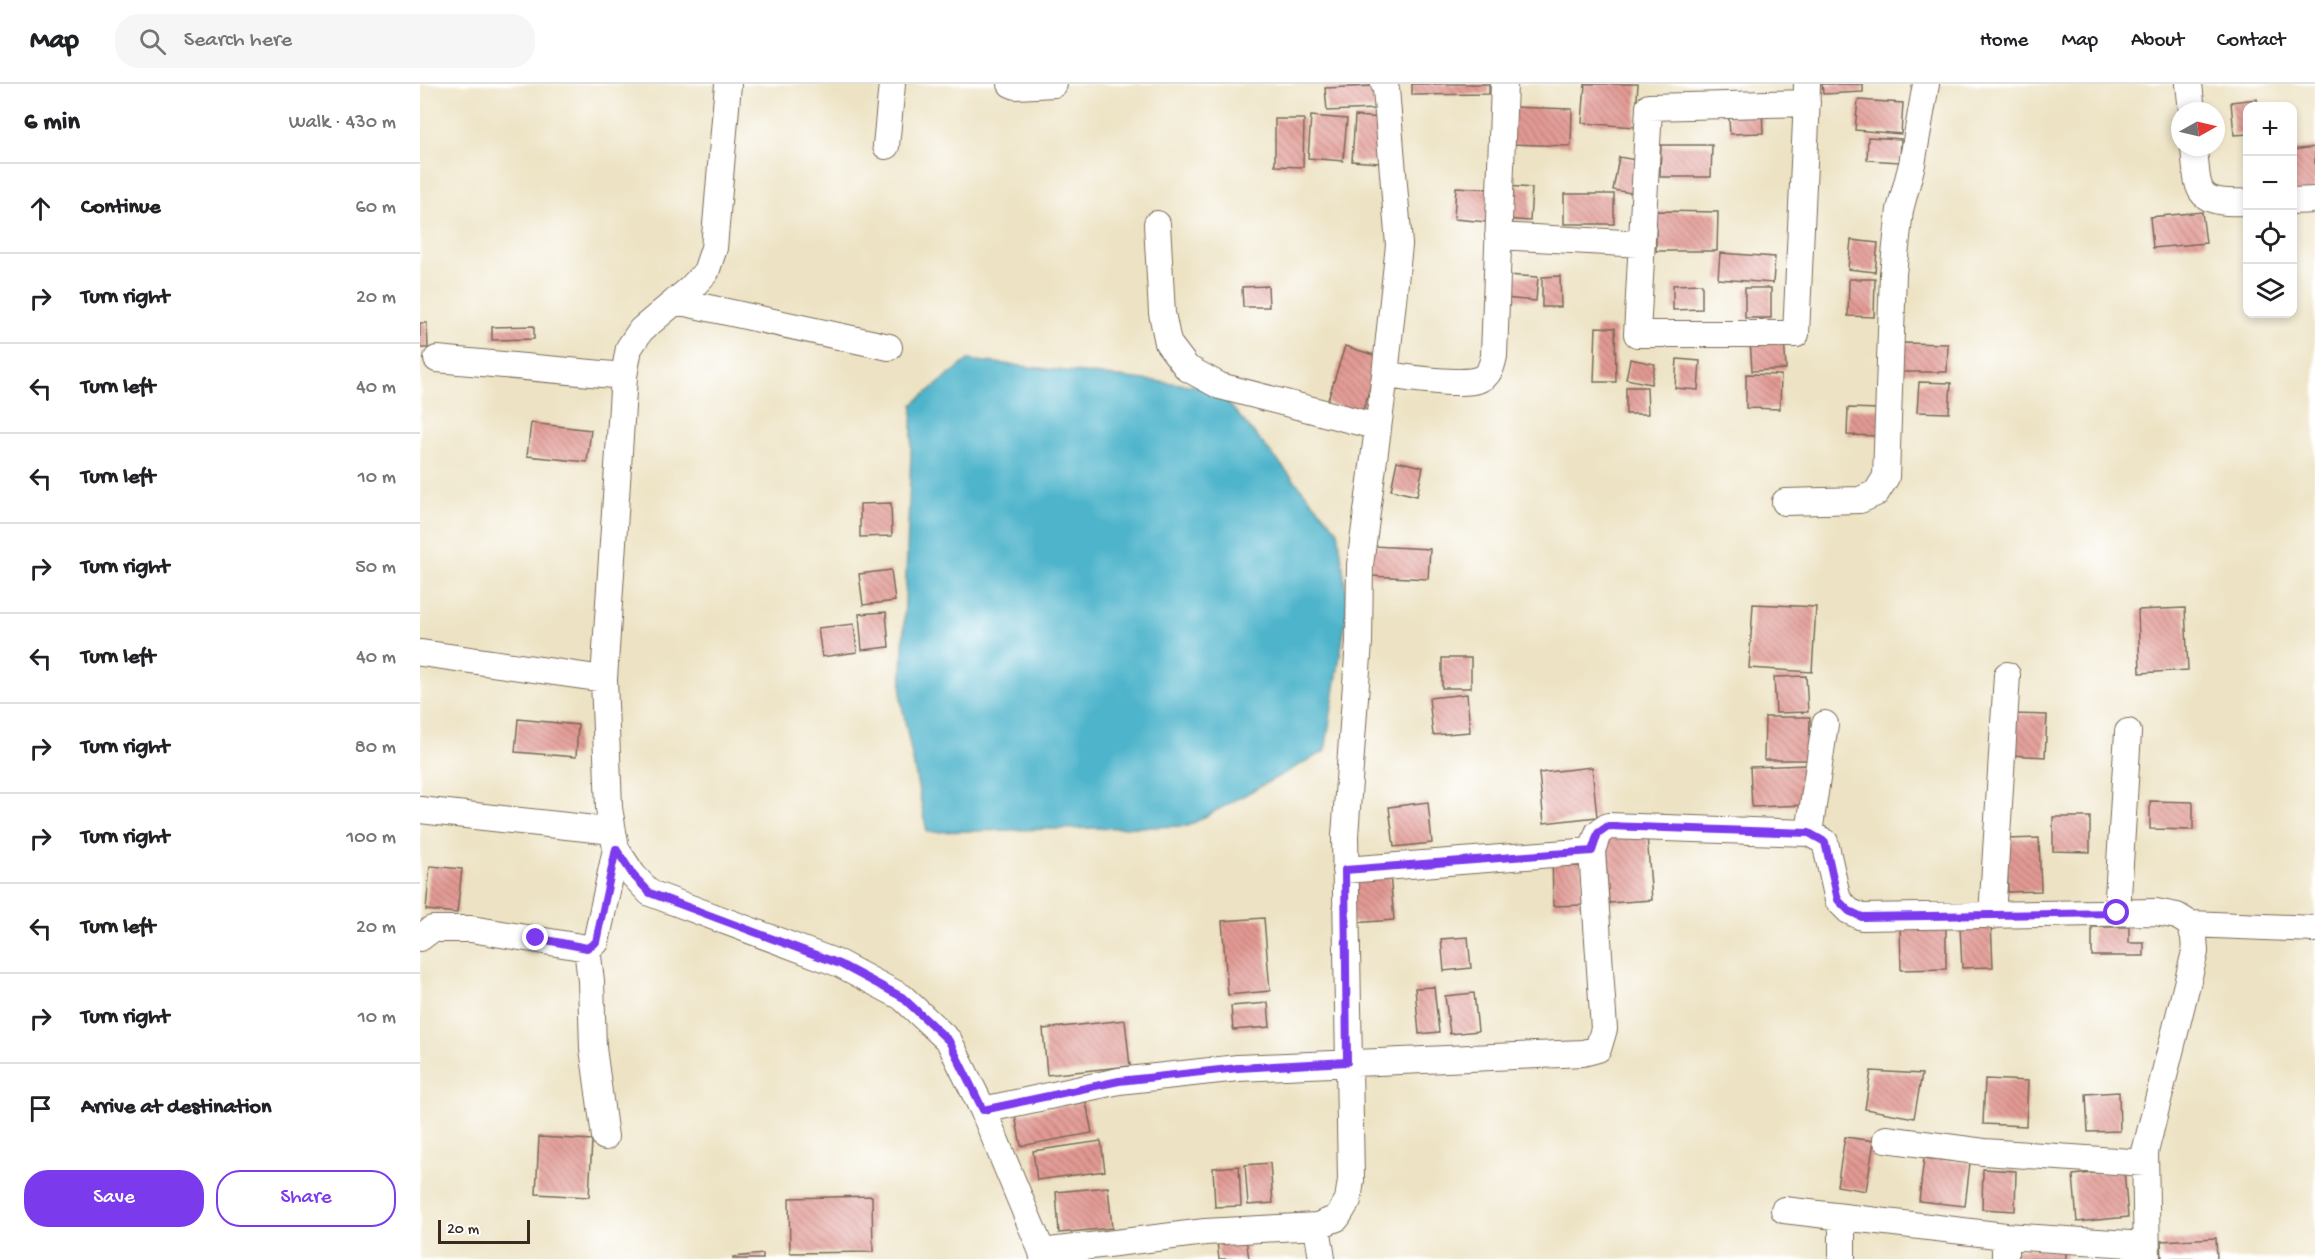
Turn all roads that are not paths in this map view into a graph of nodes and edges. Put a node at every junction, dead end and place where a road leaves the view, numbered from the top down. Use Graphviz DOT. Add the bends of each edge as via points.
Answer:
graph roads {
  1 [pos="728,84"];
  2 [pos="892,84"];
  3 [pos="1011,84"];
  4 [pos="1054,84"];
  5 [pos="1384,84"];
  6 [pos="1504,84"];
  7 [pos="1926,84"];
  8 [pos="2188,84"];
  9 [pos="1807,93"];
  10 [pos="2191,102"];
  11 [pos="886,146"];
  12 [pos="2195,156"];
  13 [pos="2315,200"];
  14 [pos="2297,201"];
  15 [pos="2243,202"];
  16 [pos="1157,224"];
  17 [pos="1498,236"];
  18 [pos="1642,244"];
  19 [pos="676,301"];
  20 [pos="888,347"];
  21 [pos="437,358"];
  22 [pos="1385,375"];
  23 [pos="624,376"];
  24 [pos="1378,427"];
  25 [pos="1785,502"];
  26 [pos="421,653"];
  27 [pos="2007,675"];
  28 [pos="604,679"];
  29 [pos="1825,724"];
  30 [pos="2128,732"];
  31 [pos="420,810"];
  32 [pos="1809,833"];
  33 [pos="614,840"];
  34 [pos="1592,851"];
  35 [pos="1345,870"];
  36 [pos="2117,913"];
  37 [pos="1992,916"];
  38 [pos="2190,924"];
  39 [pos="2315,929"];
  40 [pos="420,938"];
  41 [pos="587,948"];
  42 [pos="1347,1062"];
  43 [pos="983,1110"];
  44 [pos="605,1137"];
  45 [pos="1886,1139"];
  46 [pos="2145,1163"];
  47 [pos="1784,1210"];
  48 [pos="1842,1217"];
  49 [pos="1317,1226"];
  50 [pos="2005,1247"];
  51 [pos="2146,1252"];
  52 [pos="1042,1255"];
  53 [pos="1322,1259"];
  54 [pos="1842,1259"];
  1 -- 19 [label="street" via="714,248 706,272"];
  2 -- 11 [label="street"];
  3 -- 4 [label="street"];
  5 -- 22 [label="street" via="1399,245"];
  6 -- 17 [label="street"];
  7 -- 25 [label="street" via="1900,210 1894,263 1886,477 1876,493 1860,500"];
  8 -- 10 [label="street"];
  9 -- 18 [label="street" via="1649,107"];
  9 -- 18 [label="street" via="1796,334 1637,334"];
  12 -- 15 [label="street" via="2202,196"];
  13 -- 14 [label="street"];
  16 -- 24 [label="street" via="1162,313 1168,343 1187,368 1220,386"];
  17 -- 18 [label="street"];
  17 -- 22 [label="street" via="1491,370 1481,379 1465,382"];
  19 -- 20 [label="street"];
  19 -- 23 [label="street" via="641,330 629,348"];
  21 -- 23 [label="street"];
  22 -- 24 [label="street"];
  23 -- 28 [label="street"];
  24 -- 35 [label="street" via="1360,565"];
  26 -- 28 [label="street"];
  27 -- 37 [label="street"];
  28 -- 33 [label="street" via="609,808"];
  29 -- 32 [label="street"];
  30 -- 36 [label="street"];
  31 -- 33 [label="street"];
  32 -- 34 [label="street" via="1608,826 1598,833"];
  32 -- 37 [label="street" via="1825,842 1838,900 1862,917"];
  33 -- 41 [label="street" via="596,942"];
  33 -- 43 [label="street" via="633,875 650,893 840,964 902,997 949,1041"];
  34 -- 35 [label="street"];
  34 -- 42 [label="street" via="1604,1029 1598,1049 1583,1053"];
  35 -- 42 [label="street"];
  36 -- 37 [label="street"];
  36 -- 38 [label="street" via="2156,912 2177,916"];
  38 -- 39 [label="street"];
  38 -- 46 [label="street" via="2195,952"];
  40 -- 41 [label="street" via="432,929 471,928"];
  41 -- 44 [label="street" via="593,1048"];
  42 -- 43 [label="street" via="1238,1068 1119,1081"];
  42 -- 49 [label="street" via="1351,1180 1348,1200 1337,1218"];
  43 -- 52 [label="street"];
  45 -- 46 [label="street" via="1984,1152"];
  46 -- 51 [label="street"];
  47 -- 48 [label="street"];
  48 -- 50 [label="street"];
  48 -- 54 [label="street"];
  49 -- 52 [label="street" via="1205,1232"];
  49 -- 53 [label="street"];
  50 -- 51 [label="street"];
}
